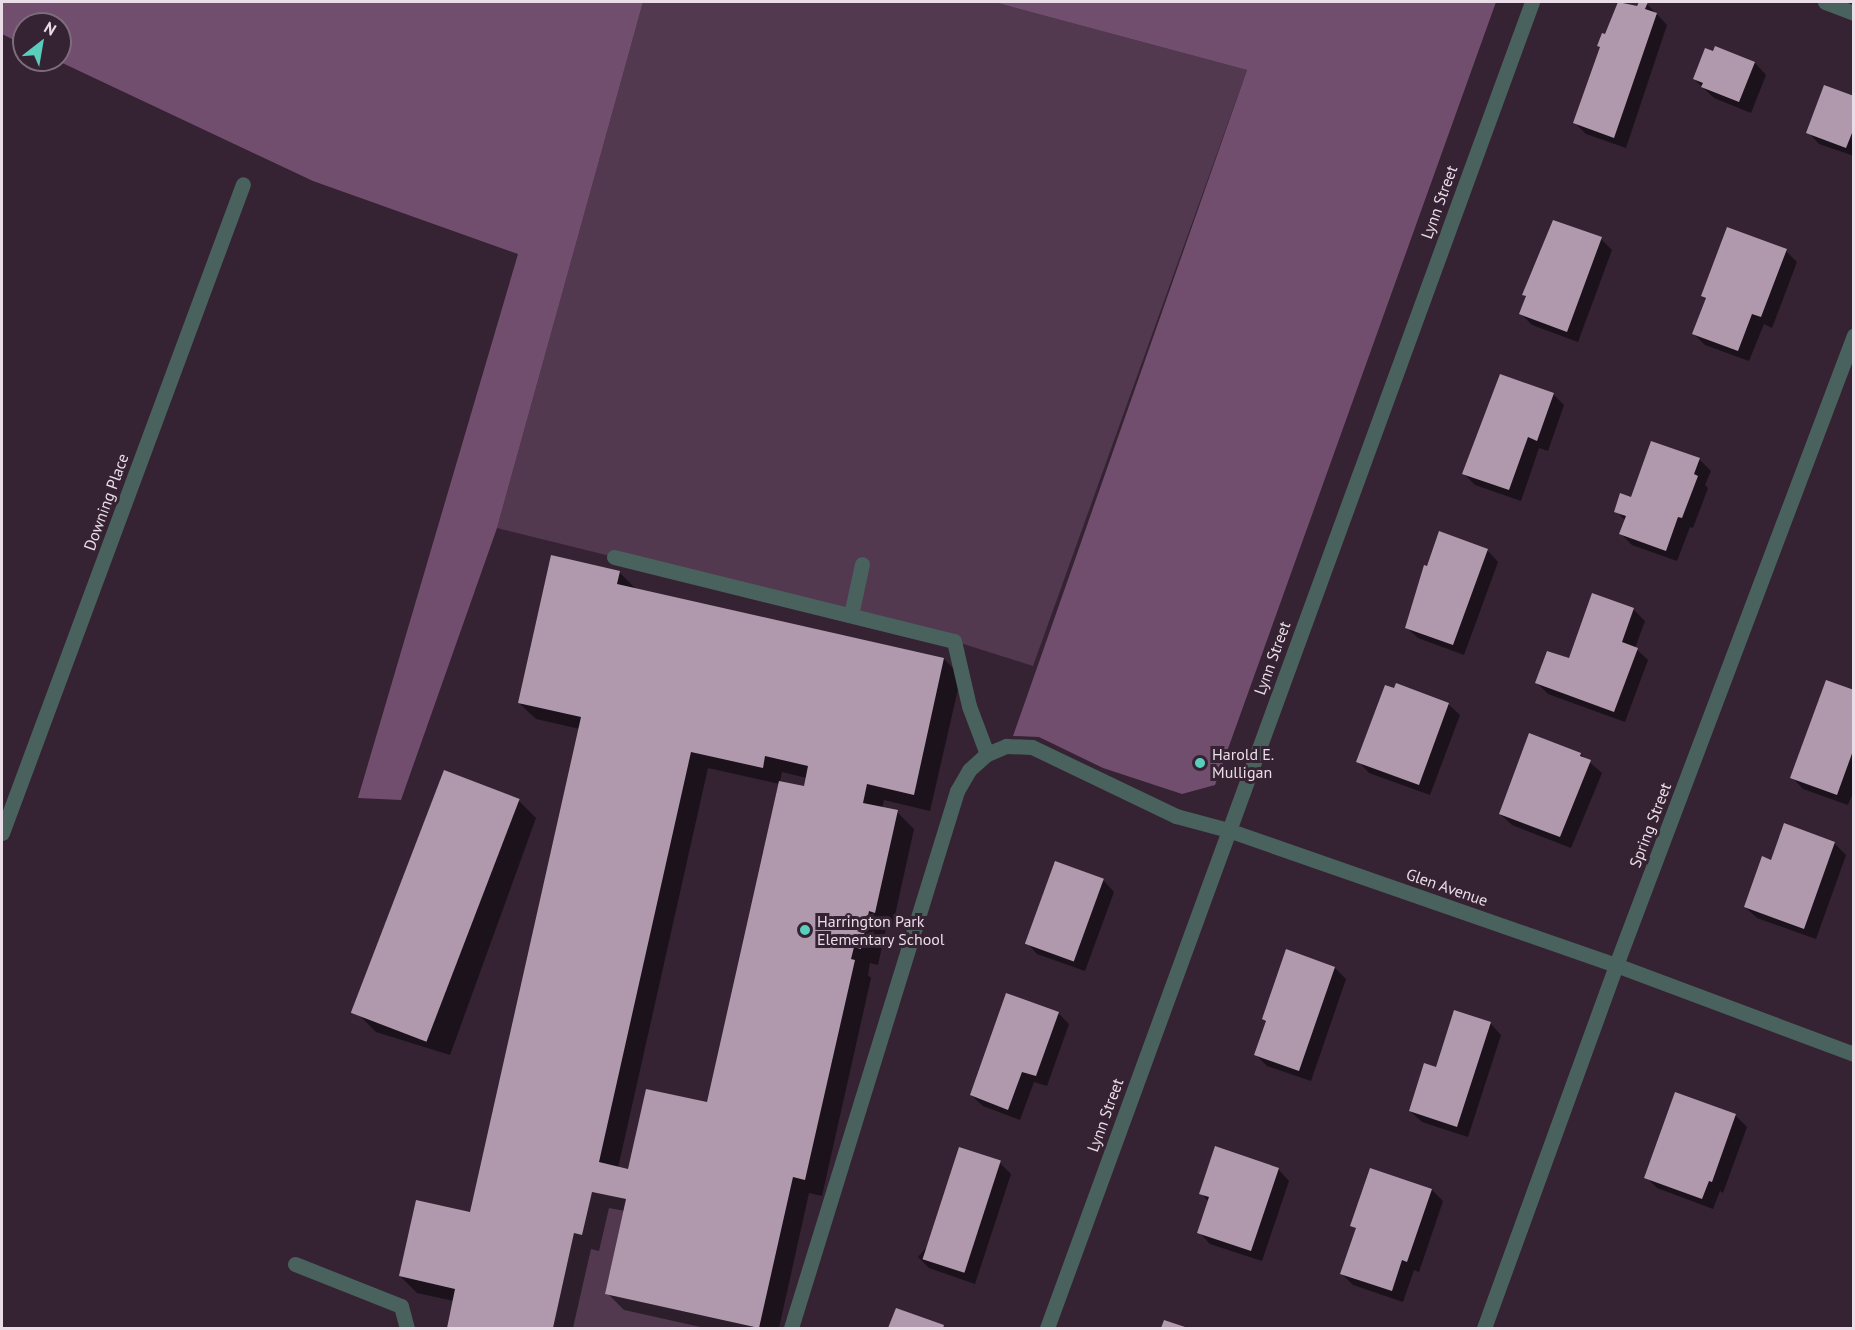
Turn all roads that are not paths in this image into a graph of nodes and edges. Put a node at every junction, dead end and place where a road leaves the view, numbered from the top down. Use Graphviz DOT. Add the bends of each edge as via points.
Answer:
graph roads {
  1 [pos="1532,2"];
  2 [pos="1825,2"];
  3 [pos="1854,13"];
  4 [pos="243,184"];
  5 [pos="1854,335"];
  6 [pos="614,556"];
  7 [pos="862,564"];
  8 [pos="851,615"];
  9 [pos="987,754"];
  10 [pos="1228,830"];
  11 [pos="2,833"];
  12 [pos="1616,965"];
  13 [pos="1854,1054"];
  14 [pos="295,1264"];
  15 [pos="407,1329"];
  16 [pos="791,1329"];
  17 [pos="1047,1329"];
  18 [pos="1484,1329"];
  1 -- 10 [label="street, Lynn Street"];
  2 -- 3 [label="street"];
  4 -- 11 [label="street, Downing Place"];
  5 -- 12 [label="street, Spring Street"];
  6 -- 8 [label="street"];
  7 -- 8 [label="street"];
  8 -- 9 [label="street" via="954,640 969,706"];
  9 -- 10 [label="street, Glen Avenue" via="1006,746 1032,747 1176,816"];
  9 -- 16 [label="street" via="969,770 957,791"];
  10 -- 12 [label="street, Glen Avenue"];
  10 -- 17 [label="street, Lynn Street"];
  12 -- 13 [label="street, Glen Avenue"];
  12 -- 18 [label="street, Spring Street"];
  14 -- 15 [label="street" via="401,1306"];
}
